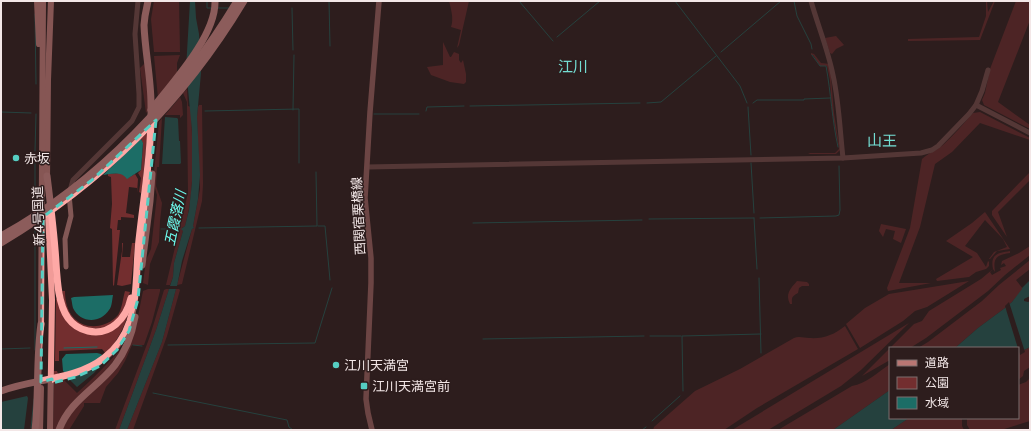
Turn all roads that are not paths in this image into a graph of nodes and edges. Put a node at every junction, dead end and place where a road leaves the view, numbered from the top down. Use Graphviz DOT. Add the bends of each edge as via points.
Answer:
graph roads {
  1 [pos="37,1"];
  2 [pos="43,1"];
  3 [pos="51,1"];
  4 [pos="138,1"];
  5 [pos="148,1"];
  6 [pos="152,1"];
  7 [pos="215,1"];
  8 [pos="237,1"];
  9 [pos="244,1"];
  10 [pos="248,1"];
  11 [pos="379,1"];
  12 [pos="811,1"];
  13 [pos="150,57"];
  14 [pos="988,70"];
  15 [pos="194,75"];
  16 [pos="976,105"];
  17 [pos="1030,133"];
  18 [pos="43,135"];
  19 [pos="842,158"];
  20 [pos="105,161"];
  21 [pos="367,167"];
  22 [pos="47,176"];
  23 [pos="1,236"];
  24 [pos="1,243"];
  25 [pos="66,266"];
  26 [pos="136,277"];
  27 [pos="135,314"];
  28 [pos="41,324"];
  29 [pos="112,353"];
  30 [pos="1,391"];
  31 [pos="1,395"];
  32 [pos="36,430"];
  33 [pos="40,430"];
  34 [pos="50,430"];
  35 [pos="59,430"];
  36 [pos="372,430"];
  1 -- 18 [label="highway"];
  2 -- 18 [label="highway, 新4号国道"];
  3 -- 22 [label="highway, 新4号国道"];
  4 -- 25 [label="street" via="135,34 139,107 132,121 73,180 69,194 71,216 65,239"];
  5 -- 13 [label="highway" via="144,21"];
  6 -- 13 [label="highway" via="149,25"];
  7 -- 20 [label="highway" via="211,24 194,54 143,120"];
  8 -- 20 [label="highway" via="172,93"];
  9 -- 15 [label="highway"];
  10 -- 15 [label="highway" via="214,53"];
  11 -- 21 [label="main road, 西関宿栗橋線"];
  12 -- 19 [label="street" via="834,77"];
  13 -- 26 [label="highway" via="151,133"];
  13 -- 27 [label="highway" via="156,131"];
  14 -- 16 [label="street"];
  15 -- 24 [label="highway" via="147,129 103,170 73,195"];
  16 -- 17 [label="street"];
  16 -- 19 [label="street" via="945,140 932,150 921,153"];
  18 -- 28 [label="highway, 新4号国道"];
  19 -- 21 [label="street"];
  20 -- 23 [label="highway" via="58,198"];
  21 -- 36 [label="main road, 西関宿栗橋線" via="365,198 371,283 366,399"];
  22 -- 26 [label="highway" via="59,290 64,311 74,325 93,332 108,330 115,326 126,312"];
  22 -- 34 [label="highway, 新4号国道" via="52,300"];
  26 -- 29 [label="highway" via="129,323"];
  27 -- 29 [label="highway" via="124,341"];
  27 -- 35 [label="highway" via="128,342 120,357 110,371 72,406"];
  28 -- 32 [label="highway" via="38,342"];
  28 -- 33 [label="highway, 新4号国道"];
  29 -- 30 [label="highway" via="80,372"];
  29 -- 31 [label="highway" via="94,369 76,377"];
}
